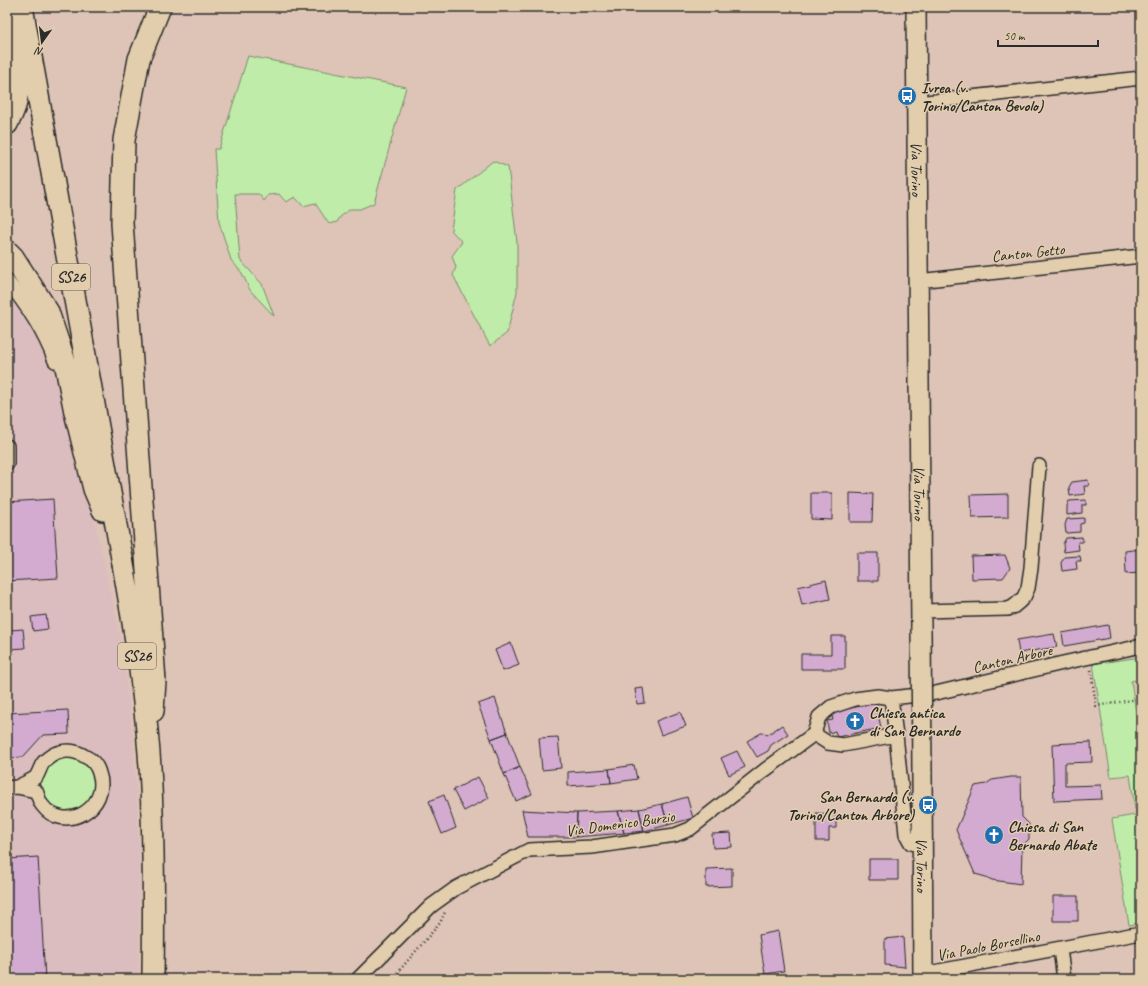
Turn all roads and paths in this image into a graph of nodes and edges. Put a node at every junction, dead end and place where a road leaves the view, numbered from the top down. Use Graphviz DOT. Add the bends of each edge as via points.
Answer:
graph roads {
  1 [pos="22,7"];
  2 [pos="160,7"];
  3 [pos="916,7"];
  4 [pos="7,21"];
  5 [pos="1141,78"];
  6 [pos="917,103"];
  7 [pos="7,124"];
  8 [pos="7,251"];
  9 [pos="1141,256"];
  10 [pos="7,281"];
  11 [pos="918,281"];
  12 [pos="75,412"];
  13 [pos="7,446"];
  14 [pos="7,464"];
  15 [pos="1039,466"];
  16 [pos="120,548"];
  17 [pos="921,620"];
  18 [pos="1141,646"];
  19 [pos="1091,671"];
  20 [pos="891,698"];
  21 [pos="1138,699"];
  22 [pos="814,734"];
  23 [pos="896,736"];
  24 [pos="150,766"];
  25 [pos="12,787"];
  26 [pos="922,844"];
  27 [pos="456,888"];
  28 [pos="1141,933"];
  29 [pos="1060,949"];
  30 [pos="923,977"];
  31 [pos="153,979"];
  32 [pos="358,979"];
  33 [pos="392,979"];
  34 [pos="1064,979"];
  1 -- 16 [label="main road, SS26"];
  2 -- 24 [label="main road" via="138,59 124,140 122,223 156,681"];
  3 -- 6 [label="street, Via Torino"];
  4 -- 7 [label="main road" via="17,96"];
  5 -- 6 [label="street"];
  6 -- 11 [label="street, Via Torino"];
  8 -- 12 [label="main road" via="48,312 65,362"];
  9 -- 11 [label="street, Canton Getto"];
  10 -- 12 [label="street" via="35,320 51,350"];
  11 -- 17 [label="street, Via Torino"];
  12 -- 16 [label="main road" via="94,489"];
  13 -- 14 [label="street"];
  15 -- 17 [label="street" via="1031,568 1024,597 1008,609"];
  16 -- 24 [label="main road, SS26" via="137,654"];
  17 -- 26 [label="street, Via Torino, bridge"];
  18 -- 20 [label="street, Canton Arbore" via="936,693"];
  19 -- 21 [label="path" via="1096,706"];
  20 -- 22 [label="street, Canton Arbore" via="870,697 830,707 818,717"];
  20 -- 23 [label="street"];
  22 -- 23 [label="street" via="828,743 843,745"];
  22 -- 27 [label="street, Via Domenico Burzio" via="690,829 675,835 592,847 529,850"];
  23 -- 26 [label="street" via="906,834 911,843"];
  24 -- 31 [label="main road, SS26"];
  25 -- 25 [label="street" via="36,791 42,804 50,812 68,818 83,815 94,806 101,794 102,781 98,767 91,759 79,752 68,751 56,753 43,762 36,777"];
  26 -- 30 [label="street, Via Torino"];
  27 -- 32 [label="street, Via Domenico Burzio" via="431,906"];
  27 -- 33 [label="path" via="440,923"];
  28 -- 29 [label="street, Via Paolo Borsellino"];
  29 -- 30 [label="street, Via Paolo Borsellino"];
  29 -- 34 [label="street, Via Paolo Borsellino"];
}
